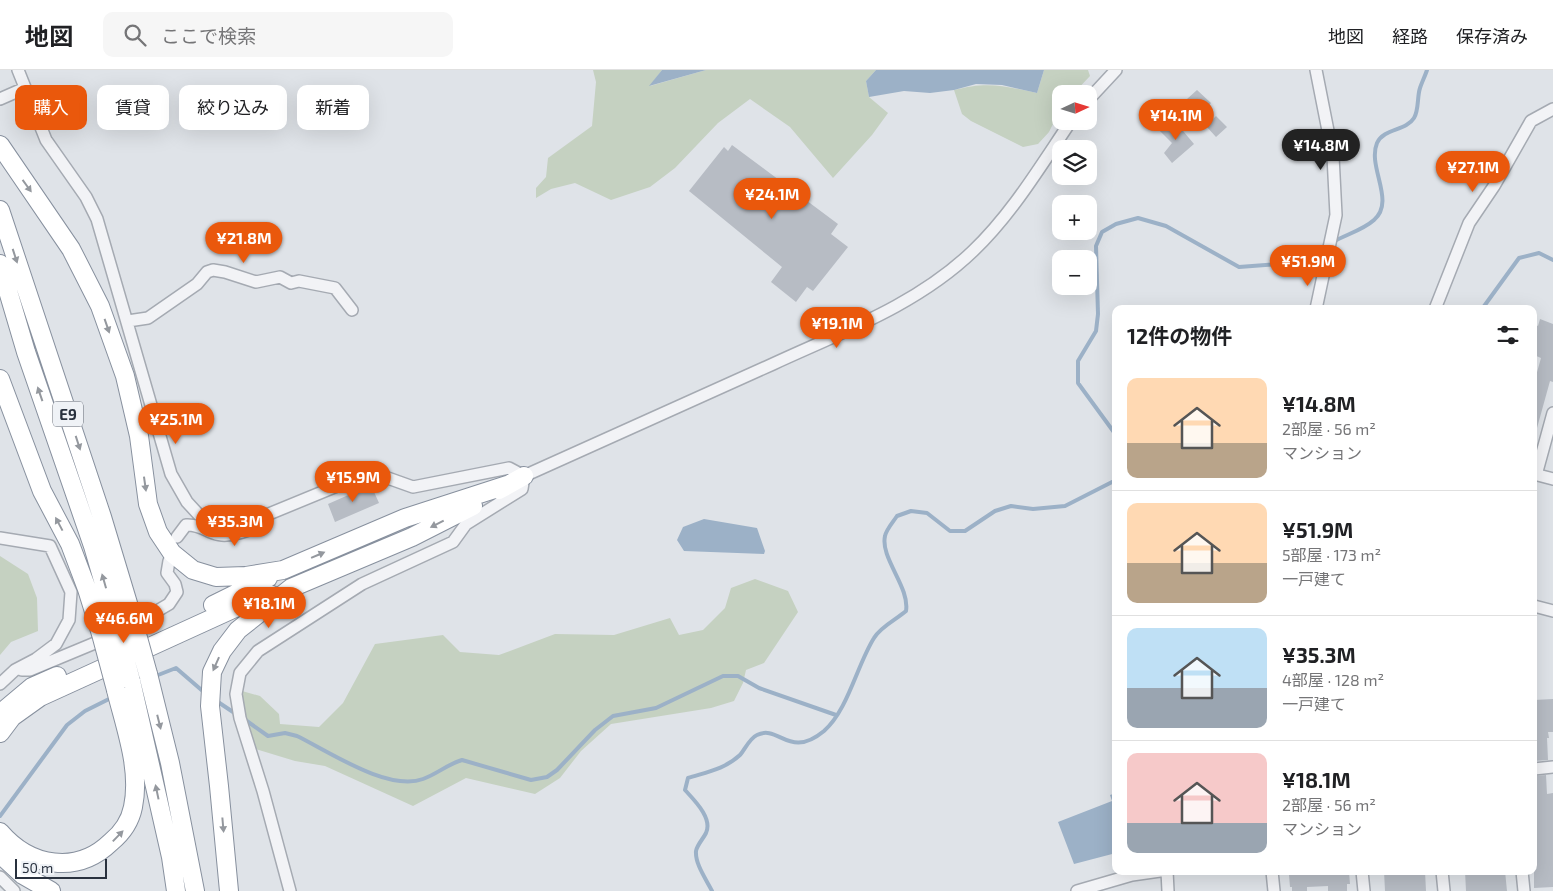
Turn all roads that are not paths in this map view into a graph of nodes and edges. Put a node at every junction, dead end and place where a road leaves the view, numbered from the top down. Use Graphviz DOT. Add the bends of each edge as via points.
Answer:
graph roads {
  1 [pos="18,70"];
  2 [pos="1116,70"];
  3 [pos="1316,70"];
  4 [pos="24,85"];
  5 [pos="1098,89"];
  6 [pos="15,92"];
  7 [pos="0,99"];
  8 [pos="1553,109"];
  9 [pos="42,130"];
  10 [pos="1065,130"];
  11 [pos="0,145"];
  12 [pos="0,210"];
  13 [pos="0,264"];
  14 [pos="1317,305"];
  15 [pos="1437,305"];
  16 [pos="352,310"];
  17 [pos="128,321"];
  18 [pos="0,379"];
  19 [pos="1553,414"];
  20 [pos="1537,467"];
  21 [pos="1537,475"];
  22 [pos="1553,479"];
  23 [pos="517,480"];
  24 [pos="272,512"];
  25 [pos="177,537"];
  26 [pos="0,538"];
  27 [pos="169,562"];
  28 [pos="283,570"];
  29 [pos="291,588"];
  30 [pos="1537,607"];
  31 [pos="1553,611"];
  32 [pos="109,631"];
  33 [pos="15,670"];
  34 [pos="0,684"];
  35 [pos="0,714"];
  36 [pos="0,733"];
  37 [pos="1553,767"];
  38 [pos="1537,769"];
  39 [pos="0,832"];
  40 [pos="0,854"];
  41 [pos="1132,875"];
  42 [pos="1167,875"];
  43 [pos="1272,875"];
  44 [pos="1362,875"];
  45 [pos="1442,875"];
  46 [pos="1522,875"];
  47 [pos="0,877"];
  48 [pos="14,891"];
  49 [pos="51,891"];
  50 [pos="176,891"];
  51 [pos="195,891"];
  52 [pos="229,891"];
  53 [pos="290,891"];
  54 [pos="1077,891"];
  55 [pos="1168,891"];
  56 [pos="1274,891"];
  57 [pos="1364,891"];
  58 [pos="1444,891"];
  59 [pos="1524,891"];
  1 -- 4 [label="street"];
  2 -- 5 [label="street"];
  3 -- 14 [label="street" via="1333,156 1336,215"];
  6 -- 7 [label="street"];
  8 -- 15 [label="street" via="1531,121 1469,222"];
  9 -- 17 [label="street" via="97,219"];
  10 -- 23 [label="street" via="973,252 917,294 860,324"];
  11 -- 28 [label="highway, one-way" via="71,249 100,306 125,376 139,436 148,504 158,532 172,553 193,570 216,578"];
  12 -- 51 [label="highway, E9, one-way, bridge" via="134,620 170,763"];
  32 -- 13 [label="highway, E9, one-way" via="94,546 26,352"];
  16 -- 17 [label="street" via="335,288 299,281 292,283 280,276 256,282 213,270 148,318"];
  17 -- 24 [label="street" via="171,474 187,502 199,515 217,523 247,523"];
  32 -- 18 [label="highway, one-way" via="42,491"];
  19 -- 20 [label="street"];
  21 -- 22 [label="street"];
  23 -- 24 [label="street" via="510,468 413,487 371,472"];
  28 -- 23 [label="highway, one-way" via="406,518"];
  23 -- 29 [label="highway, one-way" via="412,537"];
  23 -- 53 [label="street" via="522,489 466,524 453,542 362,584 258,651 240,673 236,694 240,718"];
  24 -- 25 [label="street" via="253,528 226,537 209,533 196,525 186,526"];
  26 -- 33 [label="street" via="50,546 71,592 69,620 56,644"];
  27 -- 33 [label="street" via="167,573 176,584 177,592 170,604 93,645 30,670"];
  28 -- 35 [label="highway" via="32,687"];
  29 -- 36 [label="highway" via="235,608 40,697 12,717"];
  29 -- 52 [label="highway, one-way" via="238,630 222,651 212,672 210,706"];
  30 -- 31 [label="street"];
  39 -- 32 [label="highway, one-way, bridge" via="21,852 46,862 72,863 102,851 123,831 133,808 135,778 116,690"];
  50 -- 32 [label="highway, E9, one-way, bridge" via="131,681"];
  33 -- 34 [label="street"];
  37 -- 38 [label="street"];
  40 -- 49 [label="highway" via="23,875"];
  41 -- 54 [label="street"];
  42 -- 55 [label="street"];
  43 -- 56 [label="street"];
  44 -- 57 [label="street"];
  45 -- 58 [label="street"];
  46 -- 59 [label="street"];
  47 -- 48 [label="street"];
}
